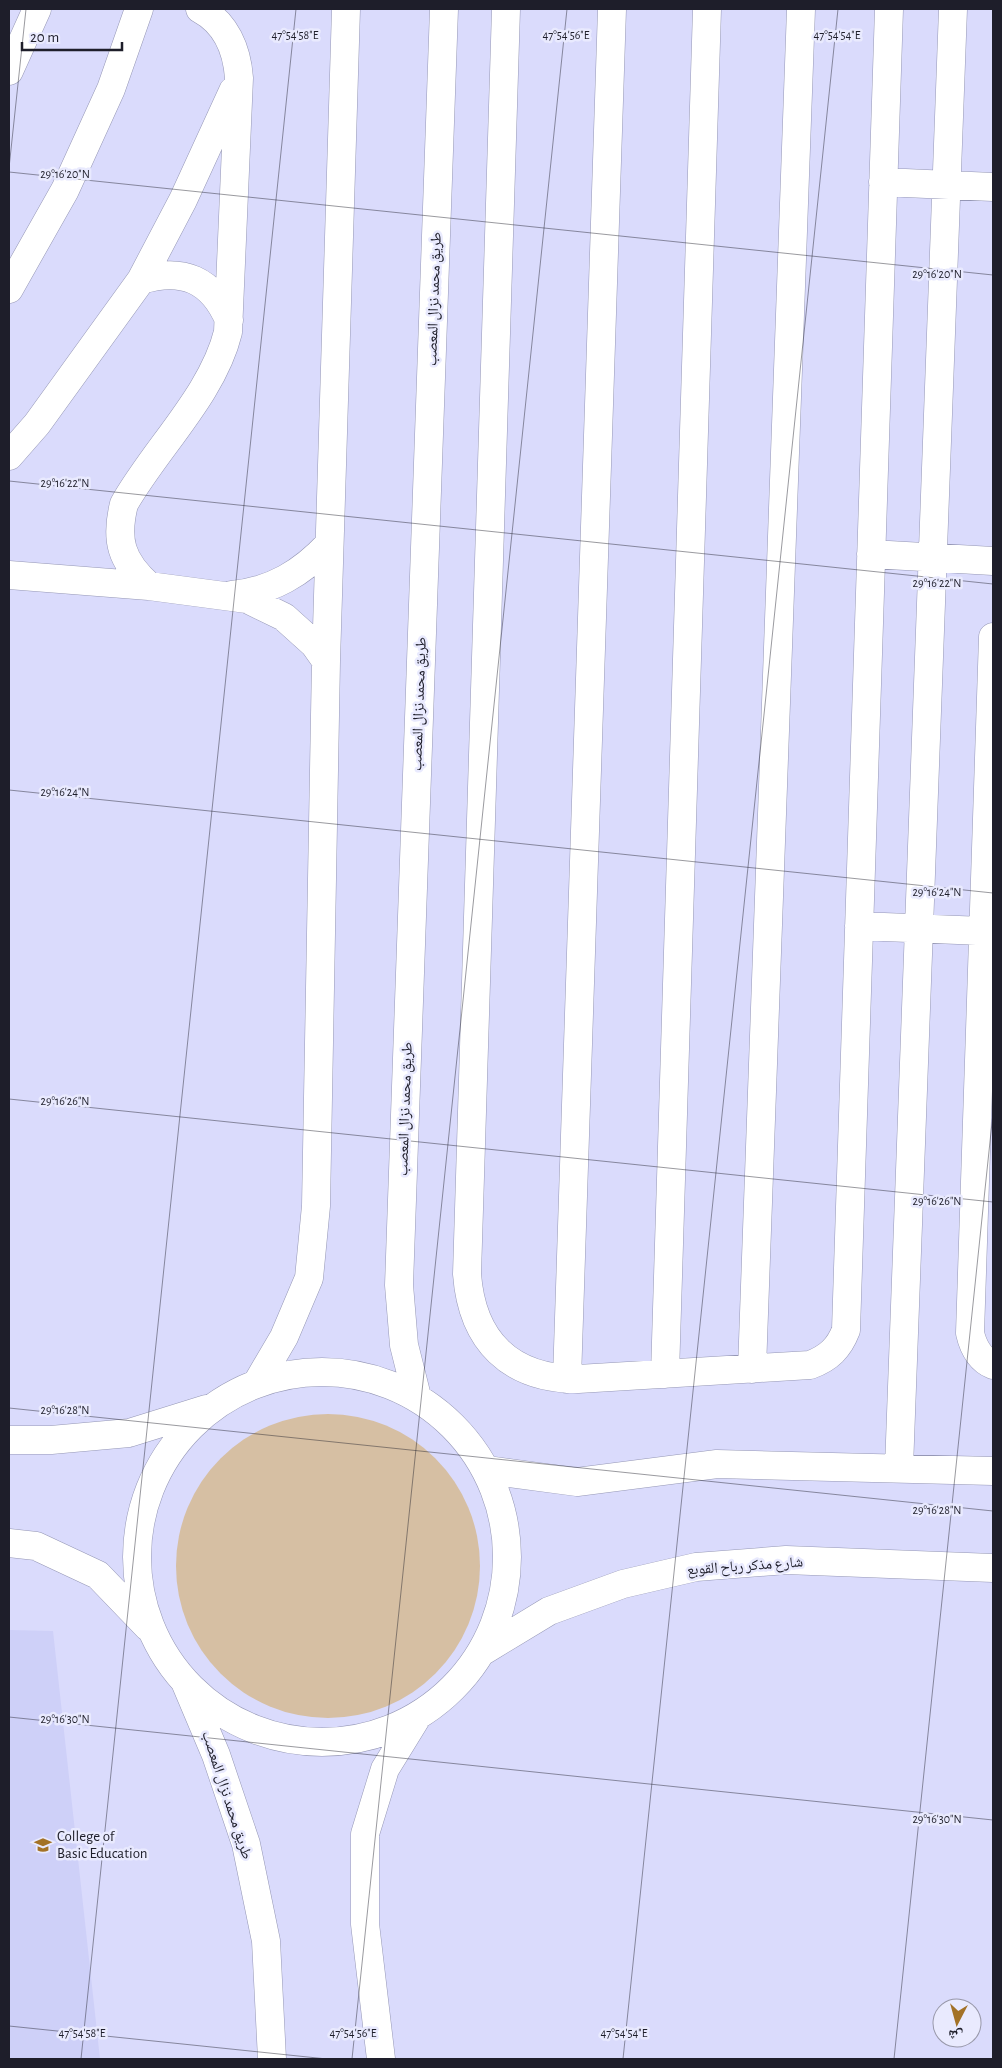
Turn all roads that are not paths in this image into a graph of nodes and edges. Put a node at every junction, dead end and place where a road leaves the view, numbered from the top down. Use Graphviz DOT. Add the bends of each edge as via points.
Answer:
graph roads {
  1 [pos="36,9"];
  2 [pos="140,9"];
  3 [pos="200,9"];
  4 [pos="346,9"];
  5 [pos="444,9"];
  6 [pos="506,9"];
  7 [pos="612,9"];
  8 [pos="707,9"];
  9 [pos="801,9"];
  10 [pos="889,9"];
  11 [pos="953,9"];
  12 [pos="9,71"];
  13 [pos="239,78"];
  14 [pos="883,182"];
  15 [pos="947,185"];
  16 [pos="993,187"];
  17 [pos="141,280"];
  18 [pos="9,289"];
  19 [pos="229,320"];
  20 [pos="9,456"];
  21 [pos="328,544"];
  22 [pos="871,554"];
  23 [pos="933,557"];
  24 [pos="993,561"];
  25 [pos="9,575"];
  26 [pos="148,586"];
  27 [pos="228,595"];
  28 [pos="993,637"];
  29 [pos="326,661"];
  30 [pos="859,926"];
  31 [pos="919,929"];
  32 [pos="983,932"];
  33 [pos="993,1365"];
  34 [pos="752,1369"];
  35 [pos="665,1374"];
  36 [pos="567,1379"];
  37 [pos="257,1383"];
  38 [pos="417,1397"];
  39 [pos="212,1407"];
  40 [pos="9,1440"];
  41 [pos="899,1468"];
  42 [pos="487,1470"];
  43 [pos="993,1471"];
  44 [pos="9,1543"];
  45 [pos="993,1568"];
  46 [pos="151,1629"];
  47 [pos="483,1651"];
  48 [pos="186,1683"];
  49 [pos="417,1717"];
  50 [pos="272,2059"];
  51 [pos="381,2059"];
  1 -- 12 [label="street"];
  2 -- 18 [label="street" via="111,90 65,190"];
  3 -- 13 [label="street" via="218,22 227,34 238,63"];
  4 -- 21 [label="street"];
  5 -- 38 [label="street, طريق محمد نزال المعصب" via="399,1285 404,1345"];
  6 -- 36 [label="street" via="467,1274 475,1319 503,1356 522,1369 544,1377"];
  7 -- 36 [label="street"];
  8 -- 35 [label="street"];
  9 -- 34 [label="street"];
  10 -- 14 [label="street"];
  11 -- 15 [label="street"];
  13 -- 17 [label="street" via="183,200"];
  13 -- 19 [label="street"];
  14 -- 15 [label="street"];
  14 -- 22 [label="street"];
  15 -- 16 [label="street"];
  15 -- 23 [label="street"];
  17 -- 19 [label="street" via="159,274 177,274 194,280 210,290 222,304"];
  17 -- 20 [label="street" via="37,424"];
  19 -- 26 [label="street" via="216,367 124,504 119,522 120,541 125,558"];
  21 -- 27 [label="street" via="284,581 247,593"];
  21 -- 29 [label="street"];
  22 -- 23 [label="street"];
  22 -- 30 [label="street"];
  23 -- 24 [label="street"];
  23 -- 31 [label="street"];
  25 -- 26 [label="street"];
  26 -- 27 [label="street"];
  27 -- 29 [label="street" via="247,599 284,616 314,644"];
  28 -- 32 [label="street"];
  29 -- 37 [label="street" via="316,1206 309,1278 284,1337"];
  30 -- 31 [label="street"];
  30 -- 34 [label="street" via="846,1330 841,1342 822,1361 810,1365"];
  31 -- 32 [label="street"];
  31 -- 41 [label="street"];
  32 -- 33 [label="street" via="970,1333 979,1355"];
  34 -- 35 [label="street"];
  35 -- 36 [label="street"];
  37 -- 38 [label="street" via="311,1372 366,1377"];
  37 -- 39 [label="street"];
  38 -- 42 [label="street" via="457,1428"];
  39 -- 40 [label="street" via="129,1433"];
  39 -- 46 [label="street" via="176,1442 151,1484 137,1532 138,1582"];
  41 -- 42 [label="street" via="717,1464 577,1482"];
  41 -- 43 [label="street"];
  42 -- 47 [label="street" via="507,1529 506,1592"];
  44 -- 46 [label="street" via="36,1546 98,1575"];
  45 -- 47 [label="street, شارع مذكر رباح القوبع" via="786,1560 696,1567 623,1584 549,1611"];
  46 -- 48 [label="street"];
  47 -- 49 [label="street" via="454,1688"];
  48 -- 49 [label="street" via="236,1721 295,1741 358,1740"];
  48 -- 50 [label="street, طريق محمد نزال المعصب" via="216,1755 246,1844 266,1941"];
  49 -- 51 [label="street" via="385,1769 365,1834 365,1924"];
}
